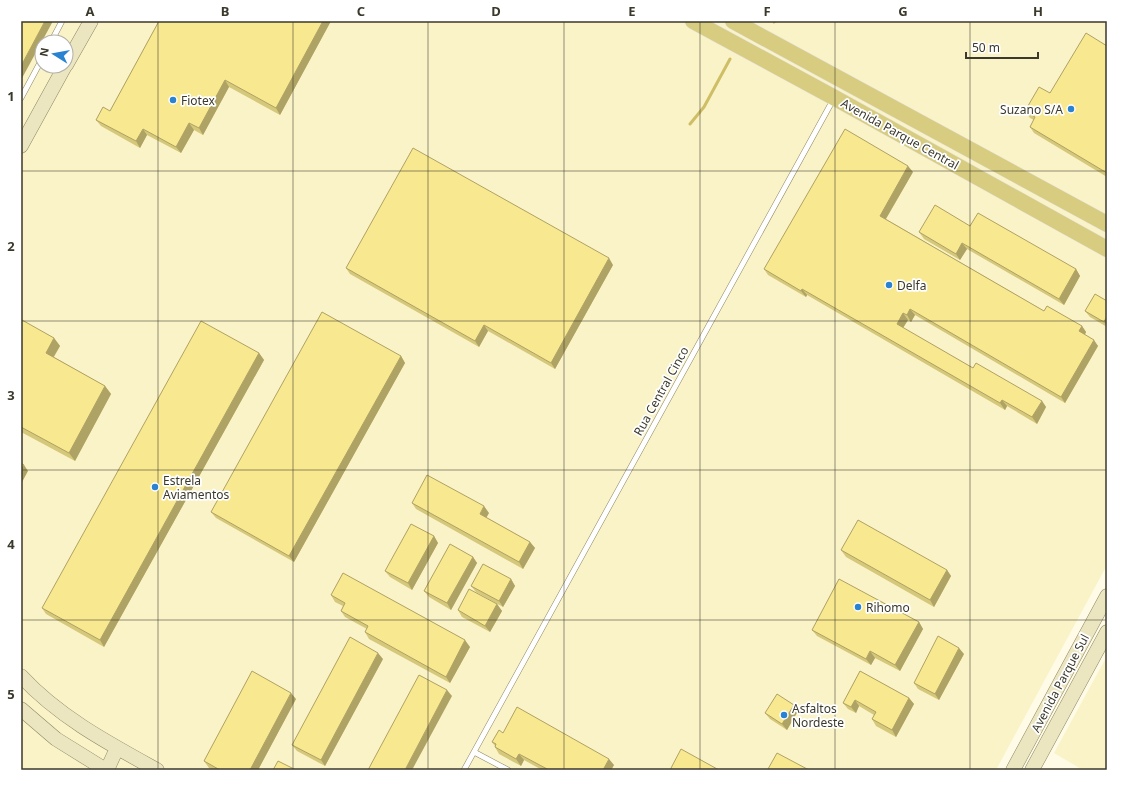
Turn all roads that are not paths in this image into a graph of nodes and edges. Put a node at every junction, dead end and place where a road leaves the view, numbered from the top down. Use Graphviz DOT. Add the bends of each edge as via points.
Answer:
graph roads {
  1 [pos="62,21"];
  2 [pos="90,21"];
  3 [pos="693,21"];
  4 [pos="733,21"];
  5 [pos="55,34"];
  6 [pos="74,50"];
  7 [pos="34,74"];
  8 [pos="61,74"];
  9 [pos="21,98"];
  10 [pos="835,98"];
  11 [pos="21,146"];
  12 [pos="1107,224"];
  13 [pos="1107,249"];
  14 [pos="1107,596"];
  15 [pos="1107,632"];
  16 [pos="21,676"];
  17 [pos="21,709"];
  18 [pos="117,748"];
  19 [pos="474,752"];
  20 [pos="106,770"];
  21 [pos="157,770"];
  22 [pos="464,770"];
  23 [pos="508,770"];
  24 [pos="1013,770"];
  25 [pos="1032,770"];
  1 -- 5 [label="lane"];
  2 -- 6 [label="street"];
  3 -- 10 [label="main road, Avenida Parque Central"];
  4 -- 12 [label="main road, Avenida Parque Central"];
  7 -- 9 [label="lane"];
  8 -- 11 [label="street"];
  10 -- 13 [label="main road, Avenida Parque Central"];
  10 -- 19 [label="lane, Rua Central Cinco"];
  14 -- 24 [label="street, Avenida Parque Sul"];
  15 -- 25 [label="street, Avenida Parque Sul"];
  16 -- 18 [label="street" via="72,721"];
  17 -- 20 [label="street" via="56,739"];
  18 -- 20 [label="street"];
  18 -- 21 [label="street"];
  19 -- 22 [label="lane, Rua Central Cinco"];
  19 -- 23 [label="lane"];
}
